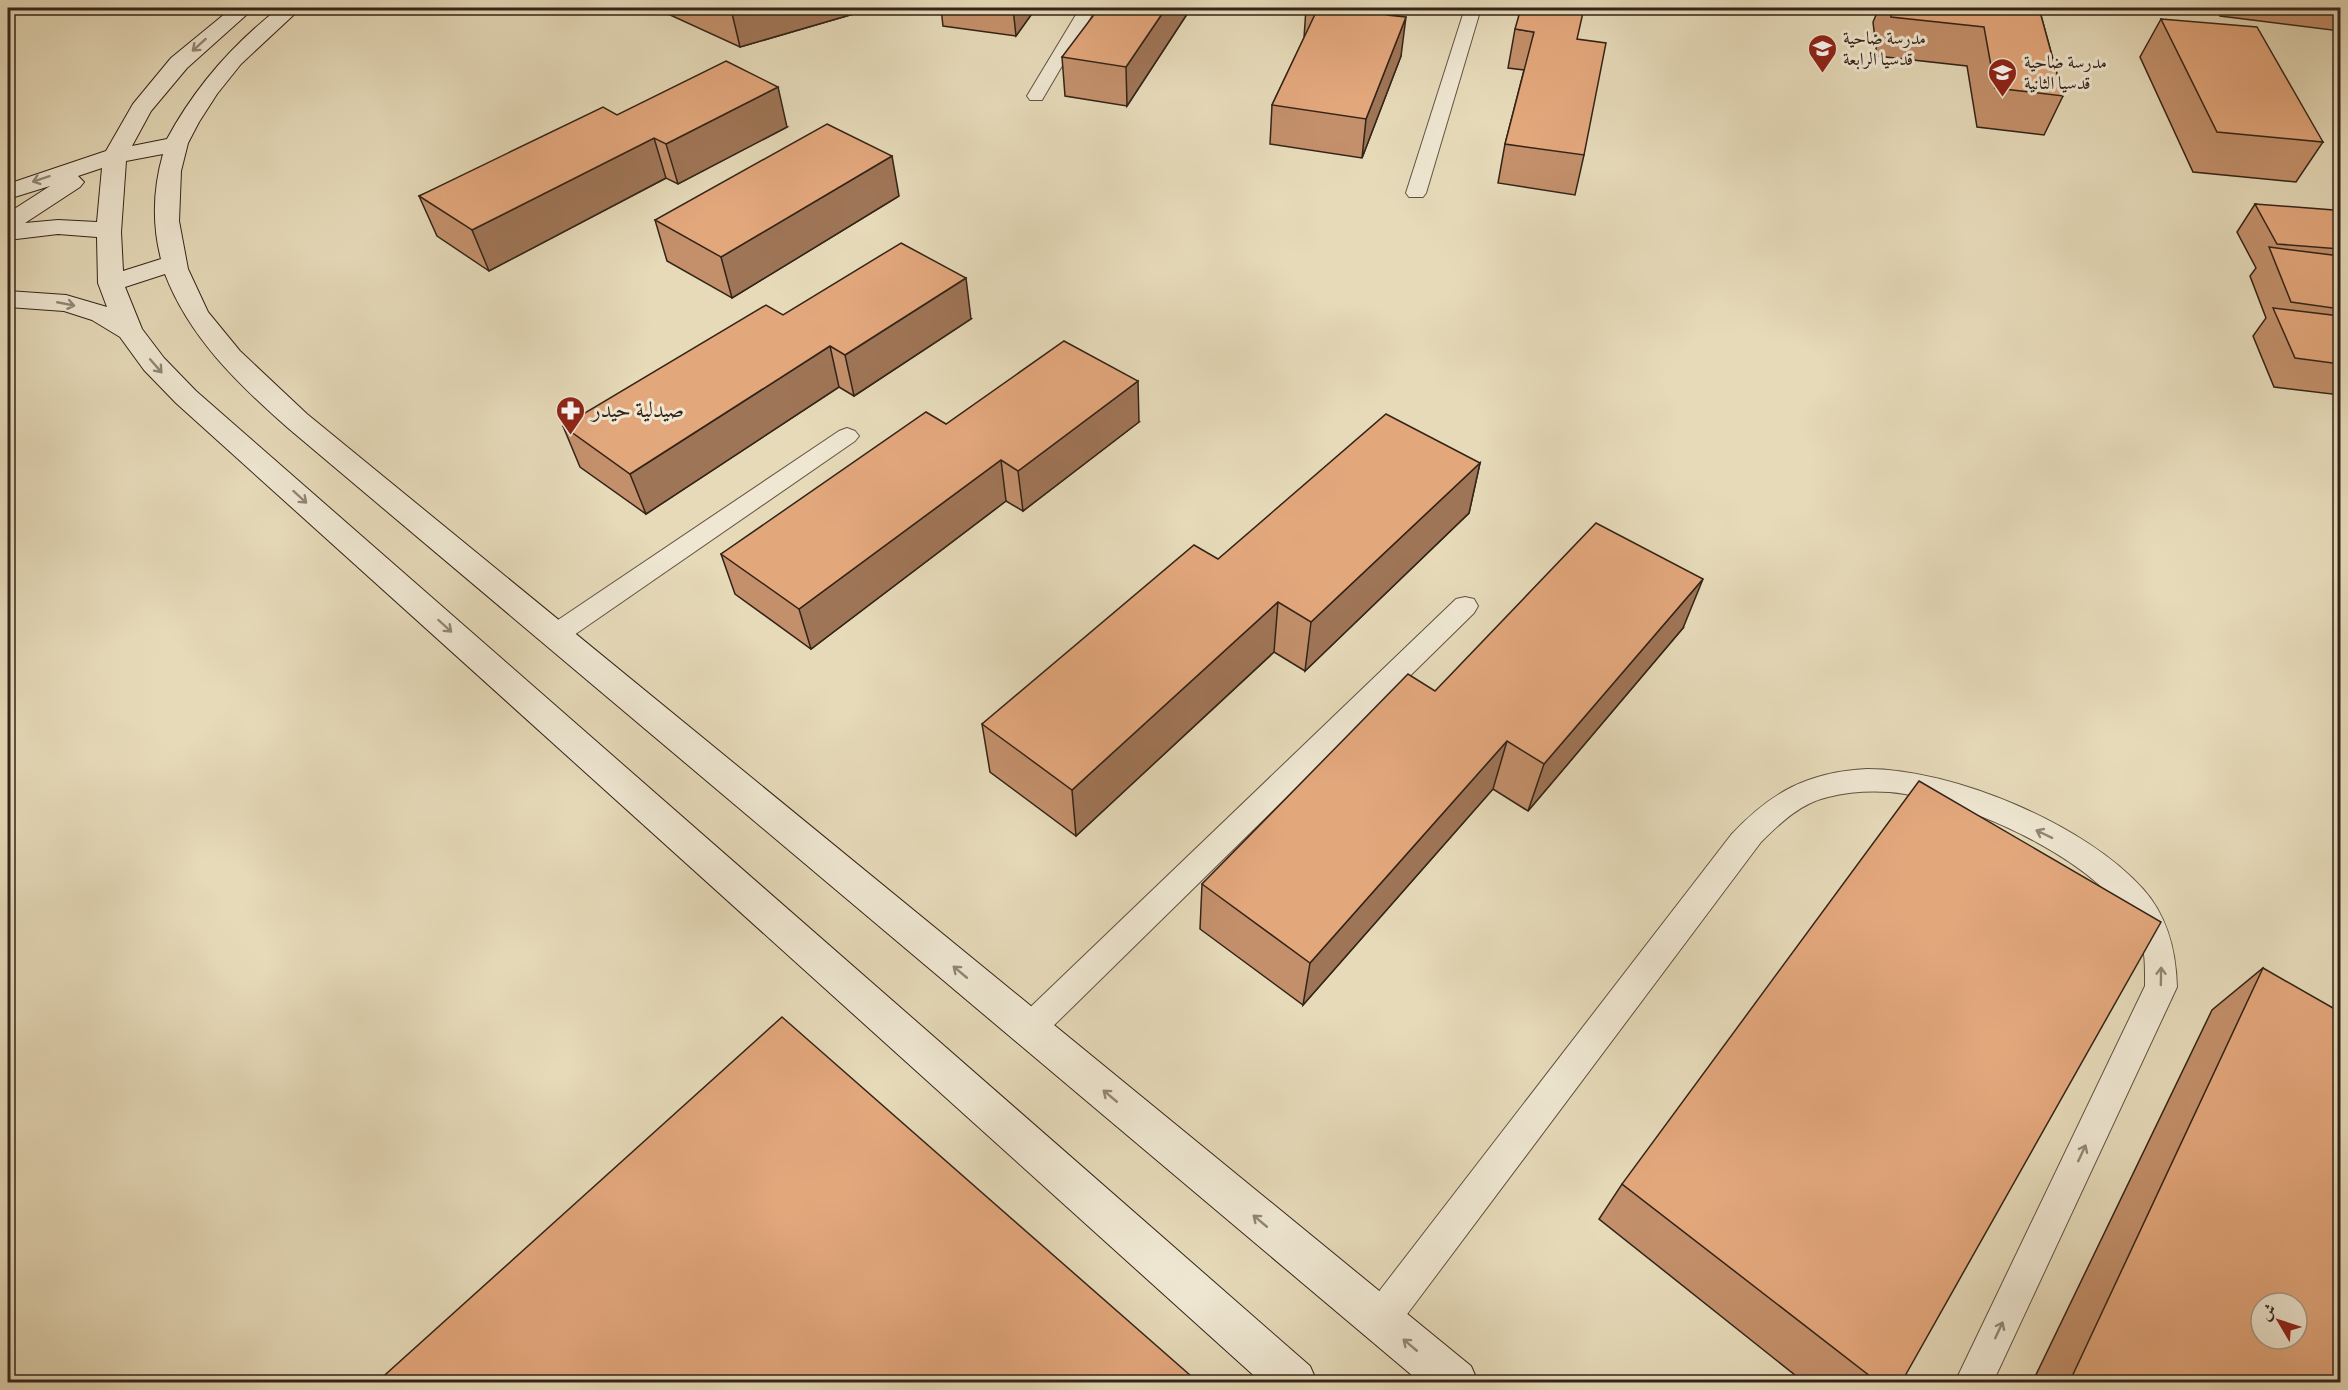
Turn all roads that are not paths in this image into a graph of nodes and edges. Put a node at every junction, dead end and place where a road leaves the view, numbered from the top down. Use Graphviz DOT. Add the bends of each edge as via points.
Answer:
graph roads {
  1 [pos="244,8"];
  2 [pos="291,8"];
  3 [pos="1088,8"];
  4 [pos="1473,8"];
  5 [pos="1036,96"];
  6 [pos="176,144"];
  7 [pos="115,156"];
  8 [pos="8,192"];
  9 [pos="1416,193"];
  10 [pos="8,223"];
  11 [pos="109,232"];
  12 [pos="8,233"];
  13 [pos="172,264"];
  14 [pos="111,283"];
  15 [pos="8,299"];
  16 [pos="129,331"];
  17 [pos="847,436"];
  18 [pos="1465,606"];
  19 [pos="555,635"];
  20 [pos="1029,1029"];
  21 [pos="1380,1320"];
  22 [pos="1294,1383"];
  23 [pos="1455,1383"];
  24 [pos="1974,1383"];
  1 -- 7 [label="main road, one-way" via="179,63 141,109"];
  2 -- 6 [label="main road" via="233,59 200,100"];
  3 -- 5 [label="lane"];
  4 -- 9 [label="lane"];
  6 -- 7 [label="main road"];
  6 -- 13 [label="main road" via="165,214"];
  7 -- 8 [label="main road, one-way"];
  7 -- 10 [label="main road"];
  7 -- 11 [label="main road"];
  11 -- 12 [label="main road" via="62,225"];
  11 -- 14 [label="main road"];
  13 -- 14 [label="main road"];
  13 -- 19 [label="main road" via="187,298 210,334 241,368"];
  14 -- 16 [label="main road"];
  15 -- 16 [label="main road, one-way" via="66,303 101,314"];
  16 -- 22 [label="main road, one-way" via="186,397"];
  17 -- 19 [label="lane"];
  18 -- 20 [label="lane"];
  20 -- 19 [label="main road, one-way"];
  21 -- 20 [label="main road, one-way"];
  23 -- 21 [label="main road, one-way"];
  24 -- 21 [label="lane, one-way" via="2161,987 2161,956 2145,916 2129,893 2101,866 2066,844 1989,807 1948,792 1906,783 1866,780 1829,785 1796,796 1768,815 1740,844"];
}
